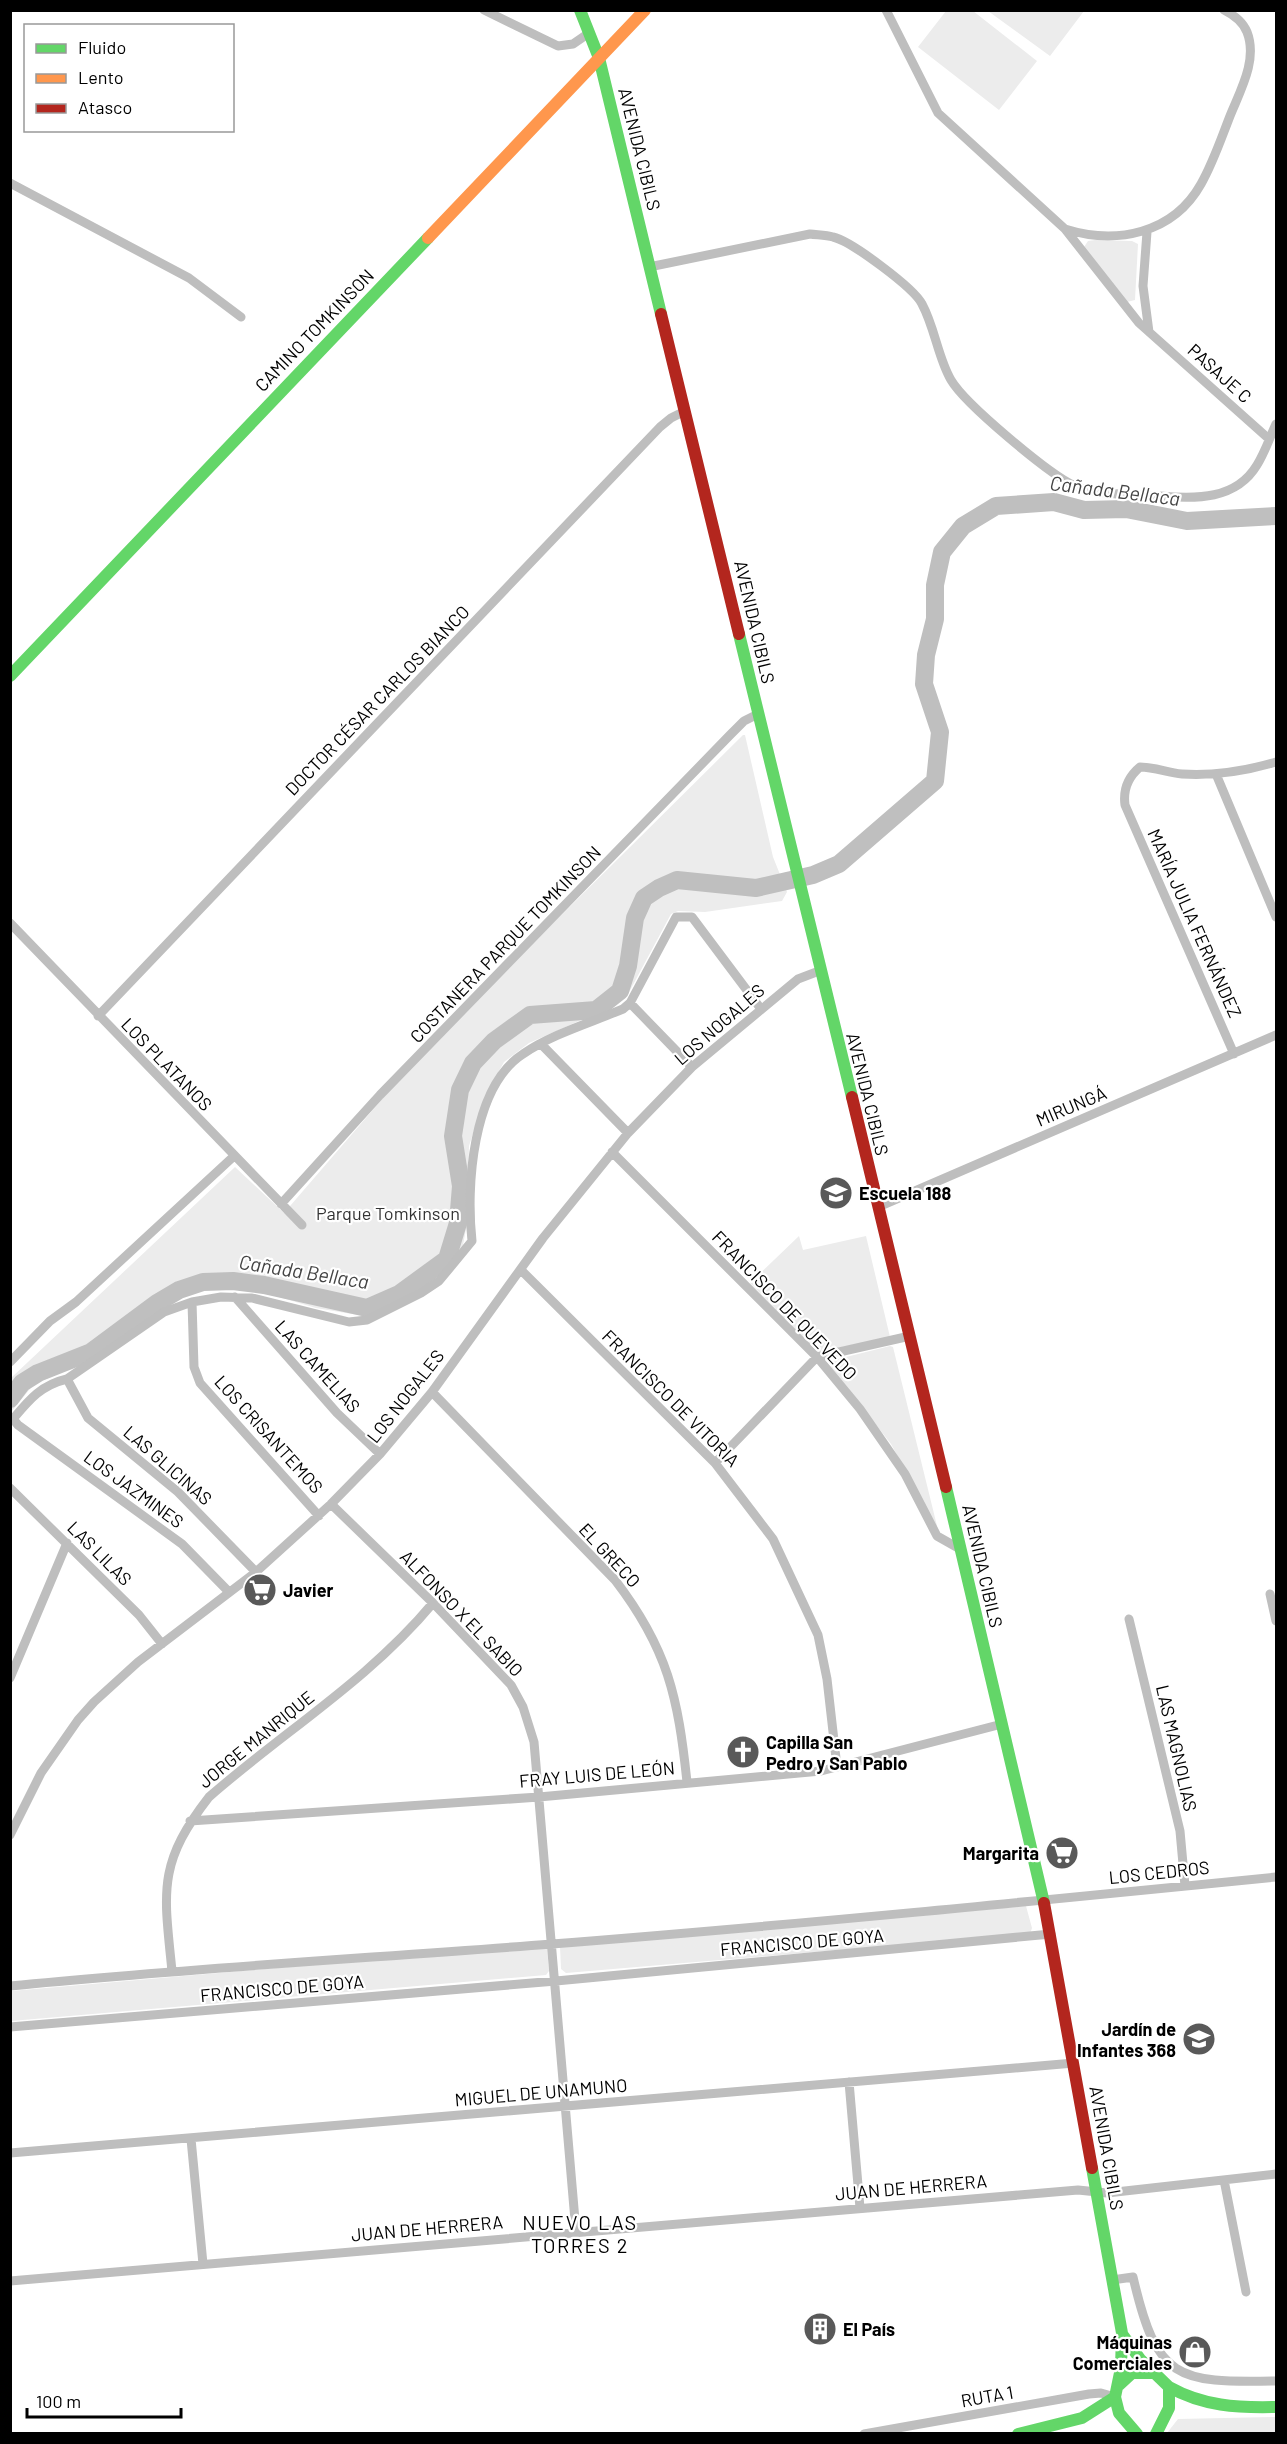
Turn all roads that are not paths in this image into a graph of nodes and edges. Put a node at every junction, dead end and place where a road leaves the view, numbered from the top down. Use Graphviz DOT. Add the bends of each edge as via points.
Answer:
graph roads {
  1 [pos="484,10"];
  2 [pos="580,10"];
  3 [pos="645,10"];
  4 [pos="885,10"];
  5 [pos="1224,10"];
  6 [pos="589,33"];
  7 [pos="599,58"];
  8 [pos="10,183"];
  9 [pos="1065,229"];
  10 [pos="1147,232"];
  11 [pos="650,267"];
  12 [pos="241,317"];
  13 [pos="1149,332"];
  14 [pos="684,411"];
  15 [pos="1276,424"];
  16 [pos="1269,439"];
  17 [pos="10,676"];
  18 [pos="758,714"];
  19 [pos="1276,762"];
  20 [pos="1216,774"];
  21 [pos="1276,917"];
  22 [pos="10,923"];
  23 [pos="819,970"];
  24 [pos="630,1003"];
  25 [pos="761,1009"];
  26 [pos="98,1016"];
  27 [pos="1276,1035"];
  28 [pos="541,1044"];
  29 [pos="1234,1054"];
  30 [pos="692,1067"];
  31 [pos="628,1133"];
  32 [pos="612,1152"];
  33 [pos="233,1157"];
  34 [pos="281,1204"];
  35 [pos="878,1207"];
  36 [pos="302,1225"];
  37 [pos="521,1270"];
  38 [pos="235,1297"];
  39 [pos="192,1302"];
  40 [pos="910,1336"];
  41 [pos="817,1357"];
  42 [pos="10,1362"];
  43 [pos="67,1379"];
  44 [pos="432,1392"];
  45 [pos="380,1454"];
  46 [pos="715,1462"];
  47 [pos="10,1488"];
  48 [pos="331,1504"];
  49 [pos="319,1516"];
  50 [pos="67,1543"];
  51 [pos="960,1549"];
  52 [pos="256,1572"];
  53 [pos="229,1592"];
  54 [pos="1270,1594"];
  55 [pos="433,1603"];
  56 [pos="1129,1619"];
  57 [pos="1276,1621"];
  58 [pos="162,1644"];
  59 [pos="10,1678"];
  60 [pos="1002,1724"];
  61 [pos="837,1767"];
  62 [pos="687,1782"];
  63 [pos="539,1797"];
  64 [pos="190,1821"];
  65 [pos="10,1835"];
  66 [pos="1276,1877"];
  67 [pos="1185,1886"];
  68 [pos="1044,1901"];
  69 [pos="1051,1934"];
  70 [pos="553,1944"];
  71 [pos="172,1971"];
  72 [pos="556,1981"];
  73 [pos="10,1986"];
  74 [pos="10,2027"];
  75 [pos="1074,2063"];
  76 [pos="849,2082"];
  77 [pos="566,2106"];
  78 [pos="191,2139"];
  79 [pos="10,2153"];
  80 [pos="1276,2174"];
  81 [pos="1224,2180"];
  82 [pos="1097,2192"];
  83 [pos="860,2208"];
  84 [pos="576,2232"];
  85 [pos="202,2264"];
  86 [pos="1112,2280"];
  87 [pos="10,2281"];
  88 [pos="1246,2292"];
  89 [pos="1122,2334"];
  90 [pos="1155,2373"];
  91 [pos="1276,2381"];
  92 [pos="1169,2387"];
  93 [pos="1117,2391"];
  94 [pos="1276,2407"];
  95 [pos="864,2433"];
  96 [pos="1018,2433"];
  97 [pos="1137,2433"];
  98 [pos="1156,2433"];
  1 -- 6 [label="street" via="558,46 573,44"];
  2 -- 6 [label="main road, AVENIDA CIBILS"];
  3 -- 7 [label="main road, CAMINO TOMKINSON"];
  4 -- 9 [label="street, PASAJE C" via="938,113"];
  5 -- 10 [label="street" via="1238,19 1247,32 1250,59 1244,81 1201,185 1177,211"];
  6 -- 7 [label="main road, AVENIDA CIBILS"];
  7 -- 11 [label="main road, AVENIDA CIBILS"];
  7 -- 17 [label="main road, CAMINO TOMKINSON"];
  8 -- 12 [label="street" via="189,278"];
  9 -- 10 [label="street" via="1109,237"];
  9 -- 13 [label="street, PASAJE C"];
  10 -- 13 [label="street" via="1143,285"];
  11 -- 14 [label="main road, AVENIDA CIBILS"];
  11 -- 16 [label="street" via="810,234 848,244 911,289 922,304 947,372 958,390 1056,476 1077,487 1193,499 1224,493 1246,479 1257,466"];
  13 -- 16 [label="street, PASAJE C"];
  14 -- 18 [label="main road, AVENIDA CIBILS"];
  14 -- 26 [label="street, DOCTOR CÉSAR CARLOS BIANCO" via="660,427"];
  15 -- 16 [label="street"];
  18 -- 23 [label="main road, AVENIDA CIBILS"];
  18 -- 34 [label="street, COSTANERA PARQUE TOMKINSON" via="730,735 380,1095"];
  19 -- 20 [label="street"];
  20 -- 21 [label="street"];
  20 -- 29 [label="street, MARÍA JULIA FERNÁNDEZ" via="1180,774 1140,767 1124,793 1125,805"];
  22 -- 26 [label="street, LOS PLATANOS"];
  23 -- 25 [label="street, LOS NOGALES" via="798,979"];
  23 -- 35 [label="main road, AVENIDA CIBILS"];
  24 -- 25 [label="street" via="672,922 680,916 692,917"];
  24 -- 28 [label="street"];
  24 -- 30 [label="street"];
  25 -- 30 [label="street, LOS NOGALES"];
  26 -- 33 [label="street, LOS PLATANOS"];
  27 -- 29 [label="street, MIRUNGÁ"];
  28 -- 31 [label="street"];
  28 -- 38 [label="street" via="511,1065 489,1101 471,1169 472,1241 439,1281 367,1320 349,1322"];
  29 -- 35 [label="street, MIRUNGÁ"];
  30 -- 31 [label="street, LOS NOGALES"];
  31 -- 32 [label="street, LOS NOGALES"];
  32 -- 37 [label="street, LOS NOGALES"];
  32 -- 41 [label="street, FRANCISCO DE QUEVEDO"];
  33 -- 34 [label="street, LOS PLATANOS"];
  33 -- 42 [label="street" via="76,1302 50,1321"];
  34 -- 36 [label="street, LOS PLATANOS"];
  35 -- 40 [label="main road, AVENIDA CIBILS"];
  37 -- 44 [label="street, LOS NOGALES"];
  37 -- 46 [label="street, FRANCISCO DE VITORIA"];
  38 -- 39 [label="street"];
  38 -- 45 [label="street, LAS CAMELIAS" via="337,1413"];
  39 -- 43 [label="street" via="164,1312"];
  39 -- 49 [label="street, LOS CRISANTEMOS" via="194,1367 200,1383"];
  40 -- 41 [label="street"];
  40 -- 51 [label="main road, AVENIDA CIBILS"];
  41 -- 46 [label="street"];
  41 -- 51 [label="street, FRANCISCO DE QUEVEDO" via="860,1409 905,1474 938,1536"];
  43 -- 52 [label="street, LAS GLICINAS" via="88,1418 178,1492"];
  43 -- 53 [label="street, LOS JAZMINES" via="40,1390 13,1419 29,1435 182,1544"];
  44 -- 45 [label="street, LOS NOGALES"];
  44 -- 62 [label="street, EL GRECO" via="615,1580 638,1609 675,1692"];
  45 -- 48 [label="street, LOS NOGALES"];
  46 -- 61 [label="street, FRANCISCO DE VITORIA" via="773,1539 818,1635"];
  47 -- 50 [label="street, LAS LILAS"];
  48 -- 49 [label="street, LOS NOGALES"];
  48 -- 55 [label="street, ALFONSO X EL SABIO"];
  49 -- 52 [label="street, LOS NOGALES"];
  50 -- 58 [label="street, LAS LILAS" via="139,1615"];
  50 -- 59 [label="street"];
  51 -- 60 [label="main road, AVENIDA CIBILS"];
  52 -- 53 [label="street, LOS NOGALES"];
  53 -- 58 [label="street, LOS NOGALES"];
  54 -- 57 [label="street"];
  55 -- 63 [label="street, ALFONSO X EL SABIO" via="511,1685 534,1742"];
  55 -- 64 [label="street, JORGE MANRIQUE" via="352,1682 209,1797"];
  56 -- 67 [label="street, LAS MAGNOLIAS" via="1180,1831"];
  58 -- 65 [label="street, LOS NOGALES" via="111,1685 78,1720 41,1773"];
  60 -- 61 [label="street, FRAY LUIS DE LEÓN"];
  60 -- 68 [label="main road, AVENIDA CIBILS"];
  61 -- 62 [label="street, FRAY LUIS DE LEÓN"];
  62 -- 63 [label="street, FRAY LUIS DE LEÓN"];
  63 -- 64 [label="street, FRAY LUIS DE LEÓN"];
  63 -- 70 [label="street, ALFONSO X EL SABIO"];
  64 -- 71 [label="street, JORGE MANRIQUE" via="171,1857 168,1877"];
  66 -- 67 [label="street, LOS CEDROS"];
  67 -- 68 [label="street, LOS CEDROS"];
  68 -- 69 [label="main road, AVENIDA CIBILS"];
  68 -- 70 [label="street, FRANCISCO DE GOYA"];
  69 -- 72 [label="street, FRANCISCO DE GOYA"];
  69 -- 75 [label="main road, AVENIDA CIBILS"];
  70 -- 71 [label="street, FRANCISCO DE GOYA"];
  70 -- 72 [label="street"];
  71 -- 73 [label="street, FRANCISCO DE GOYA"];
  72 -- 74 [label="street, FRANCISCO DE GOYA"];
  72 -- 77 [label="street"];
  75 -- 76 [label="street, MIGUEL DE UNAMUNO"];
  75 -- 82 [label="main road, AVENIDA CIBILS"];
  76 -- 77 [label="street, MIGUEL DE UNAMUNO"];
  76 -- 83 [label="street"];
  77 -- 78 [label="street, MIGUEL DE UNAMUNO"];
  77 -- 84 [label="street"];
  78 -- 79 [label="street, MIGUEL DE UNAMUNO"];
  78 -- 85 [label="street"];
  80 -- 81 [label="street, JUAN DE HERRERA"];
  81 -- 82 [label="street, JUAN DE HERRERA"];
  81 -- 88 [label="street"];
  82 -- 83 [label="street, JUAN DE HERRERA" via="1078,2190"];
  82 -- 86 [label="main road, AVENIDA CIBILS"];
  83 -- 84 [label="street, JUAN DE HERRERA"];
  84 -- 85 [label="street, JUAN DE HERRERA"];
  85 -- 87 [label="street, JUAN DE HERRERA"];
  86 -- 89 [label="main road, AVENIDA CIBILS"];
  86 -- 91 [label="street" via="1133,2277 1148,2334 1156,2349 1185,2374 1209,2381"];
  89 -- 90 [label="main road, AVENIDA CIBILS" via="1140,2360"];
  89 -- 93 [label="main road, AVENIDA CIBILS"];
  90 -- 92 [label="main road, AVENIDA CIBILS"];
  90 -- 93 [label="main road" via="1132,2373"];
  92 -- 94 [label="main road, AVENIDA CIBILS" via="1190,2400 1214,2406"];
  92 -- 98 [label="main road" via="1169,2408"];
  93 -- 95 [label="street, RUTA 1"];
  93 -- 96 [label="main road" via="1084,2419"];
  93 -- 97 [label="main road" via="1119,2413"];
}
